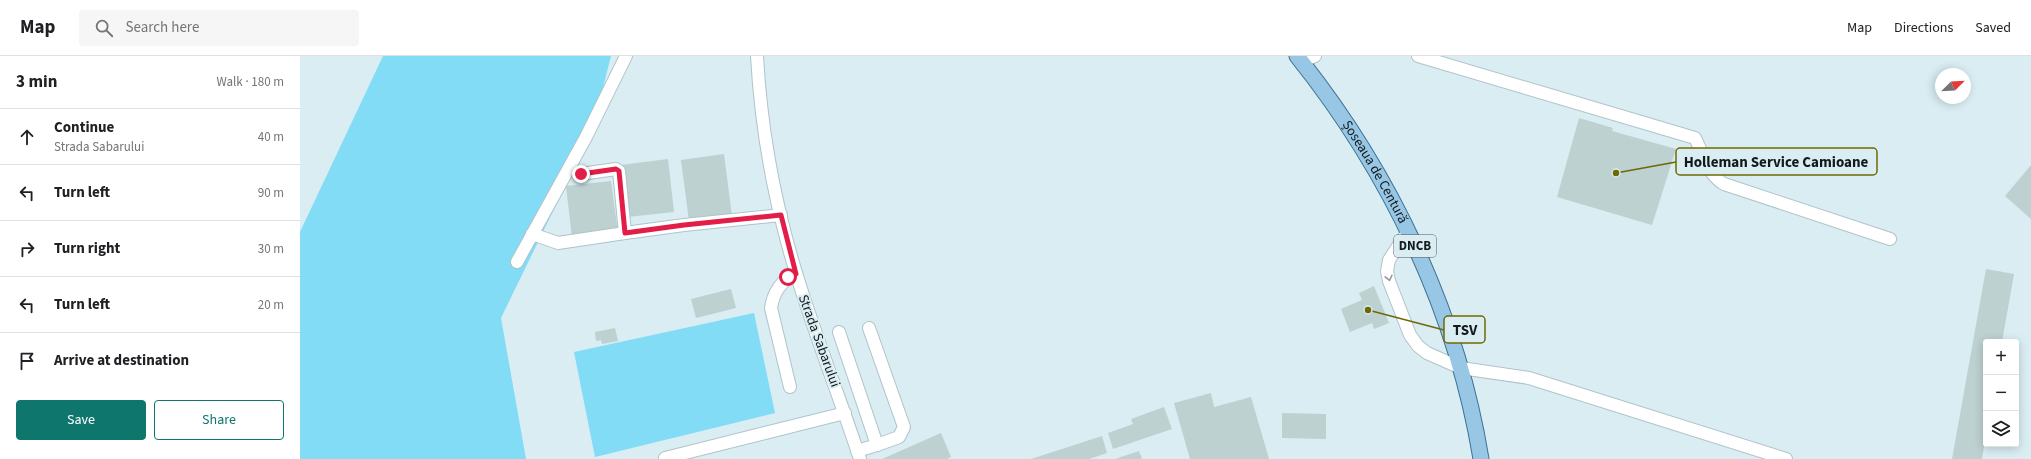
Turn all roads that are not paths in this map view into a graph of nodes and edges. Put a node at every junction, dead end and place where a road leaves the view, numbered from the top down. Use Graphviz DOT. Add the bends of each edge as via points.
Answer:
graph roads {
  1 [pos="626,56"];
  2 [pos="757,56"];
  3 [pos="1418,56"];
  4 [pos="1305,58"];
  5 [pos="581,174"];
  6 [pos="781,215"];
  7 [pos="1408,231"];
  8 [pos="625,233"];
  9 [pos="532,234"];
  10 [pos="1890,239"];
  11 [pos="517,262"];
  12 [pos="796,274"];
  13 [pos="869,328"];
  14 [pos="839,332"];
  15 [pos="1461,368"];
  16 [pos="790,387"];
  17 [pos="845,413"];
  18 [pos="877,445"];
  19 [pos="859,455"];
  20 [pos="665,458"];
  21 [pos="1482,459"];
  22 [pos="1786,459"];
  1 -- 9 [label="street" via="586,137"];
  2 -- 6 [label="street, Strada Sabarului" via="759,89"];
  3 -- 10 [label="street" via="1695,138 1707,167 1715,179 1724,184"];
  4 -- 7 [label="main road, Șoseaua de Centură / DNCB" via="1386,187"];
  5 -- 8 [label="street" via="616,169 619,171"];
  6 -- 8 [label="street"];
  6 -- 12 [label="street, Strada Sabarului"];
  7 -- 15 [label="main road, Șoseaua de Centură / DNCB" via="1444,318"];
  7 -- 15 [label="street, one-way" via="1389,260 1389,281 1410,335 1418,346 1427,353"];
  8 -- 9 [label="street" via="558,243"];
  9 -- 11 [label="street"];
  12 -- 16 [label="street" via="785,279 770,308"];
  12 -- 17 [label="street, Strada Sabarului"];
  13 -- 18 [label="street" via="904,427 899,437"];
  14 -- 18 [label="street"];
  15 -- 21 [label="main road, Șoseaua de Centură / DNCB"];
  15 -- 22 [label="street" via="1529,378"];
  17 -- 19 [label="street, Strada Sabarului"];
  17 -- 20 [label="street"];
  18 -- 19 [label="street"];
}
